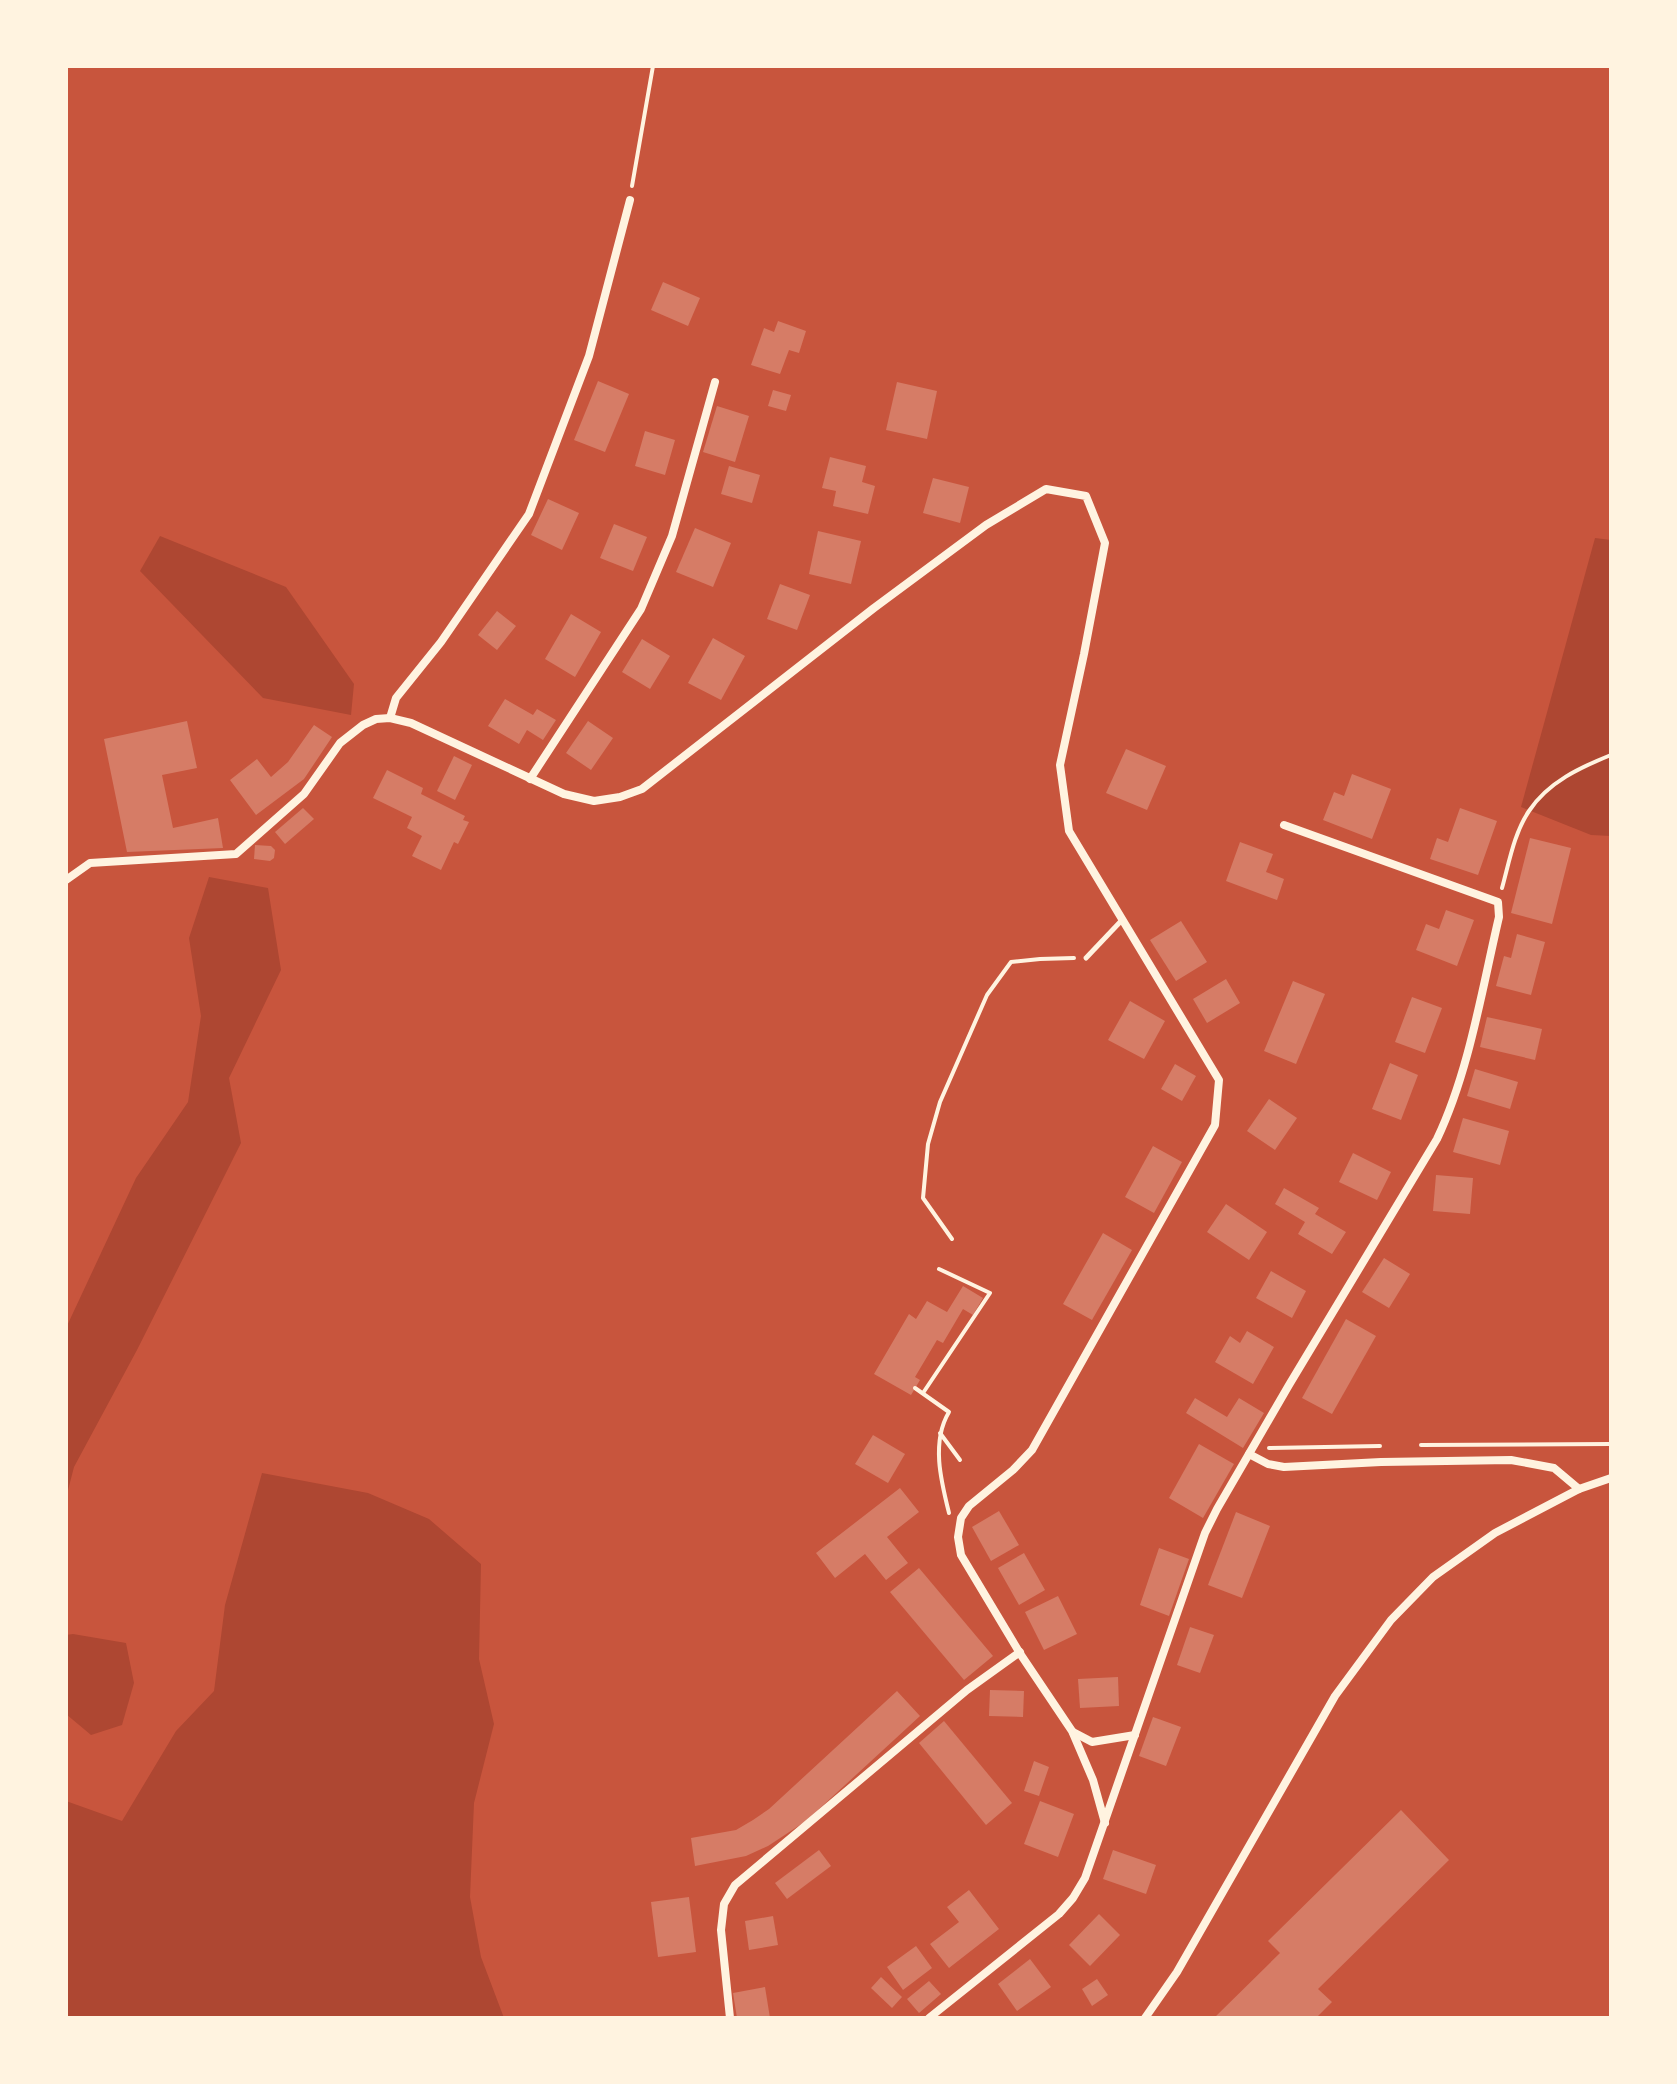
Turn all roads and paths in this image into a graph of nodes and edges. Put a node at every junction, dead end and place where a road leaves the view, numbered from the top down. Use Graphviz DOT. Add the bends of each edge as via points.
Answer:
graph roads {
  1 [pos="653,66"];
  2 [pos="630,200"];
  3 [pos="715,382"];
  4 [pos="390,718"];
  5 [pos="1611,755"];
  6 [pos="530,779"];
  7 [pos="1284,825"];
  8 [pos="66,880"];
  9 [pos="1498,902"];
  10 [pos="1122,920"];
  11 [pos="1086,958"];
  12 [pos="952,1239"];
  13 [pos="939,1269"];
  14 [pos="915,1388"];
  15 [pos="923,1393"];
  16 [pos="940,1432"];
  17 [pos="1249,1454"];
  18 [pos="960,1460"];
  19 [pos="1611,1478"];
  20 [pos="1579,1489"];
  21 [pos="949,1511"];
  22 [pos="1020,1652"];
  23 [pos="1072,1731"];
  24 [pos="1135,1735"];
  25 [pos="1105,1823"];
  26 [pos="730,2018"];
  27 [pos="929,2018"];
  28 [pos="1145,2018"];
  1 -- 2 [label="path"];
  2 -- 4 [label="street" via="589,356 529,514 396,698"];
  3 -- 6 [label="street" via="672,536 641,609"];
  4 -- 6 [label="street"];
  4 -- 8 [label="street" via="363,725 340,743 304,794 236,854 90,863"];
  5 -- 9 [label="path" via="1554,784 1529,810"];
  6 -- 10 [label="street" via="594,801 642,789 986,525 1046,489 1086,496 1105,543 1060,765 1069,831"];
  7 -- 9 [label="street"];
  9 -- 17 [label="street" via="1499,917 1449,1114"];
  10 -- 11 [label="lane"];
  10 -- 22 [label="street" via="1219,1080 1215,1125 1032,1450 961,1518 961,1555"];
  11 -- 12 [label="path" via="1011,962 987,995 940,1102 928,1144 923,1198"];
  13 -- 15 [label="path" via="990,1293"];
  14 -- 15 [label="path"];
  15 -- 16 [label="path" via="949,1412"];
  16 -- 18 [label="path"];
  16 -- 21 [label="path" via="938,1459"];
  17 -- 20 [label="street" via="1284,1467 1511,1460 1554,1468"];
  17 -- 24 [label="street" via="1205,1533"];
  19 -- 20 [label="street"];
  20 -- 28 [label="street" via="1495,1533 1433,1577 1391,1620 1335,1696 1177,1972"];
  22 -- 23 [label="street"];
  22 -- 26 [label="street" via="967,1690 735,1885 724,1904 721,1930"];
  23 -- 24 [label="street" via="1092,1742"];
  23 -- 25 [label="street"];
  24 -- 25 [label="street"];
  25 -- 27 [label="street" via="1085,1878 1059,1914"];
}
